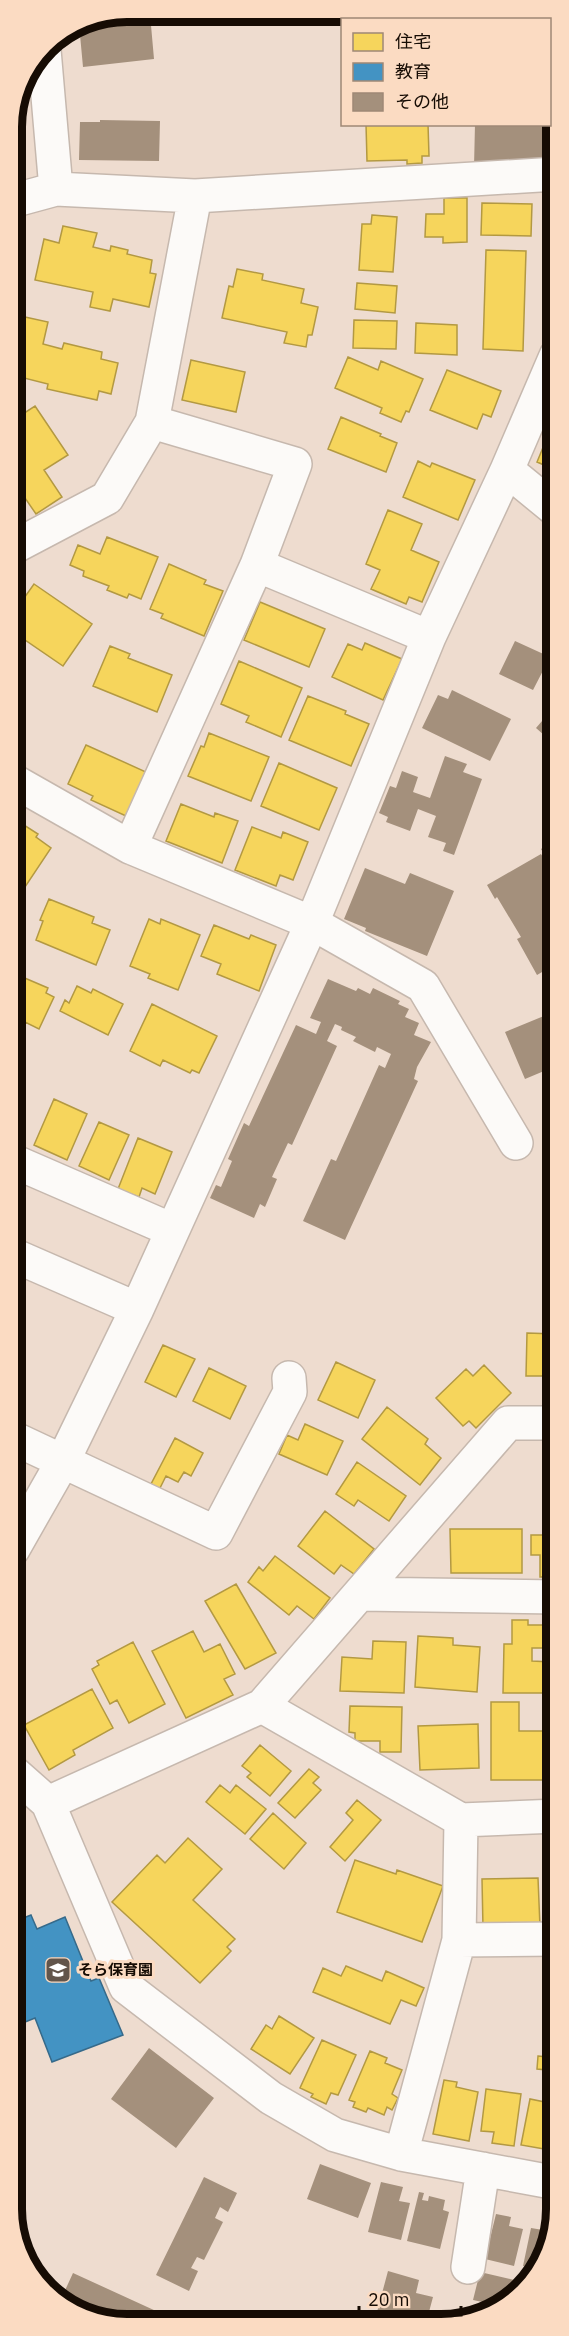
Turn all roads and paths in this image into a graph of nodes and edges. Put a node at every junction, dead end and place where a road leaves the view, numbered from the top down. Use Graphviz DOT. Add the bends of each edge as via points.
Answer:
graph roads {
  1 [pos="45,63"];
  2 [pos="546,175"];
  3 [pos="56,189"];
  4 [pos="195,196"];
  5 [pos="23,198"];
  6 [pos="546,379"];
  7 [pos="152,422"];
  8 [pos="507,470"];
  9 [pos="546,502"];
  10 [pos="23,542"];
  11 [pos="257,565"];
  12 [pos="429,638"];
  13 [pos="23,786"];
  14 [pos="130,847"];
  15 [pos="312,923"];
  16 [pos="516,1143"];
  17 [pos="22,1165"];
  18 [pos="172,1230"];
  19 [pos="22,1260"];
  20 [pos="137,1309"];
  21 [pos="289,1378"];
  22 [pos="546,1423"];
  23 [pos="22,1443"];
  24 [pos="62,1463"];
  25 [pos="22,1533"];
  26 [pos="360,1594"];
  27 [pos="546,1597"];
  28 [pos="262,1706"];
  29 [pos="22,1780"];
  30 [pos="48,1803"];
  31 [pos="546,1816"];
  32 [pos="461,1820"];
  33 [pos="546,1939"];
  34 [pos="459,1940"];
  35 [pos="401,2154"];
  36 [pos="483,2169"];
  37 [pos="546,2181"];
  38 [pos="468,2267"];
  1 -- 3 [label="street"];
  2 -- 4 [label="street"];
  3 -- 4 [label="street"];
  3 -- 5 [label="street"];
  4 -- 7 [label="street"];
  6 -- 8 [label="street"];
  7 -- 10 [label="street" via="107,498"];
  7 -- 11 [label="street" via="295,464"];
  8 -- 9 [label="street"];
  8 -- 12 [label="street"];
  11 -- 12 [label="street"];
  11 -- 14 [label="street"];
  12 -- 15 [label="street"];
  13 -- 14 [label="street"];
  14 -- 15 [label="street"];
  15 -- 16 [label="street" via="423,986"];
  15 -- 18 [label="street"];
  17 -- 18 [label="street"];
  18 -- 20 [label="street"];
  19 -- 20 [label="street"];
  20 -- 24 [label="street"];
  21 -- 24 [label="street" via="290,1392 216,1533"];
  22 -- 26 [label="street" via="508,1423"];
  23 -- 24 [label="street"];
  24 -- 25 [label="street"];
  26 -- 27 [label="street"];
  26 -- 28 [label="street"];
  28 -- 30 [label="street"];
  28 -- 32 [label="street"];
  29 -- 30 [label="street"];
  30 -- 35 [label="street" via="126,1987 272,2098 335,2135"];
  31 -- 32 [label="street"];
  32 -- 34 [label="street"];
  33 -- 34 [label="street"];
  34 -- 35 [label="street"];
  35 -- 36 [label="street"];
  36 -- 37 [label="street"];
  36 -- 38 [label="street"];
}
